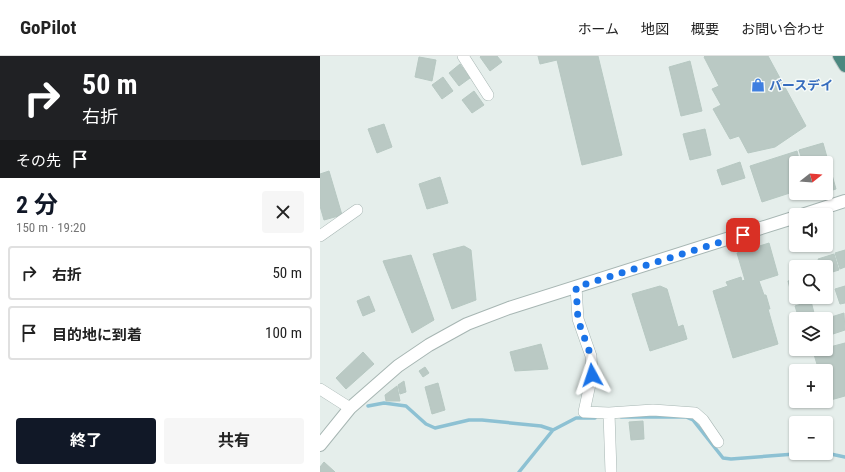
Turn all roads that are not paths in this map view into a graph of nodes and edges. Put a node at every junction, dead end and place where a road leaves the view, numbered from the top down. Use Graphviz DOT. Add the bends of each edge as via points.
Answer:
graph roads {
  1 [pos="463,56"];
  2 [pos="839,56"];
  3 [pos="845,66"];
  4 [pos="488,95"];
  5 [pos="845,201"];
  6 [pos="824,208"];
  7 [pos="357,210"];
  8 [pos="789,219"];
  9 [pos="320,236"];
  10 [pos="576,287"];
  11 [pos="320,389"];
  12 [pos="350,408"];
  13 [pos="610,413"];
  14 [pos="718,442"];
  15 [pos="320,445"];
  16 [pos="612,472"];
  1 -- 4 [label="street"];
  2 -- 3 [label="highway"];
  5 -- 6 [label="street"];
  7 -- 9 [label="street"];
  8 -- 10 [label="street"];
  10 -- 12 [label="street" via="467,324 398,366"];
  10 -- 13 [label="street" via="578,320 591,356 592,375 584,412"];
  11 -- 12 [label="street"];
  12 -- 15 [label="street"];
  13 -- 14 [label="street" via="653,410 695,413"];
  13 -- 16 [label="street"];
}
